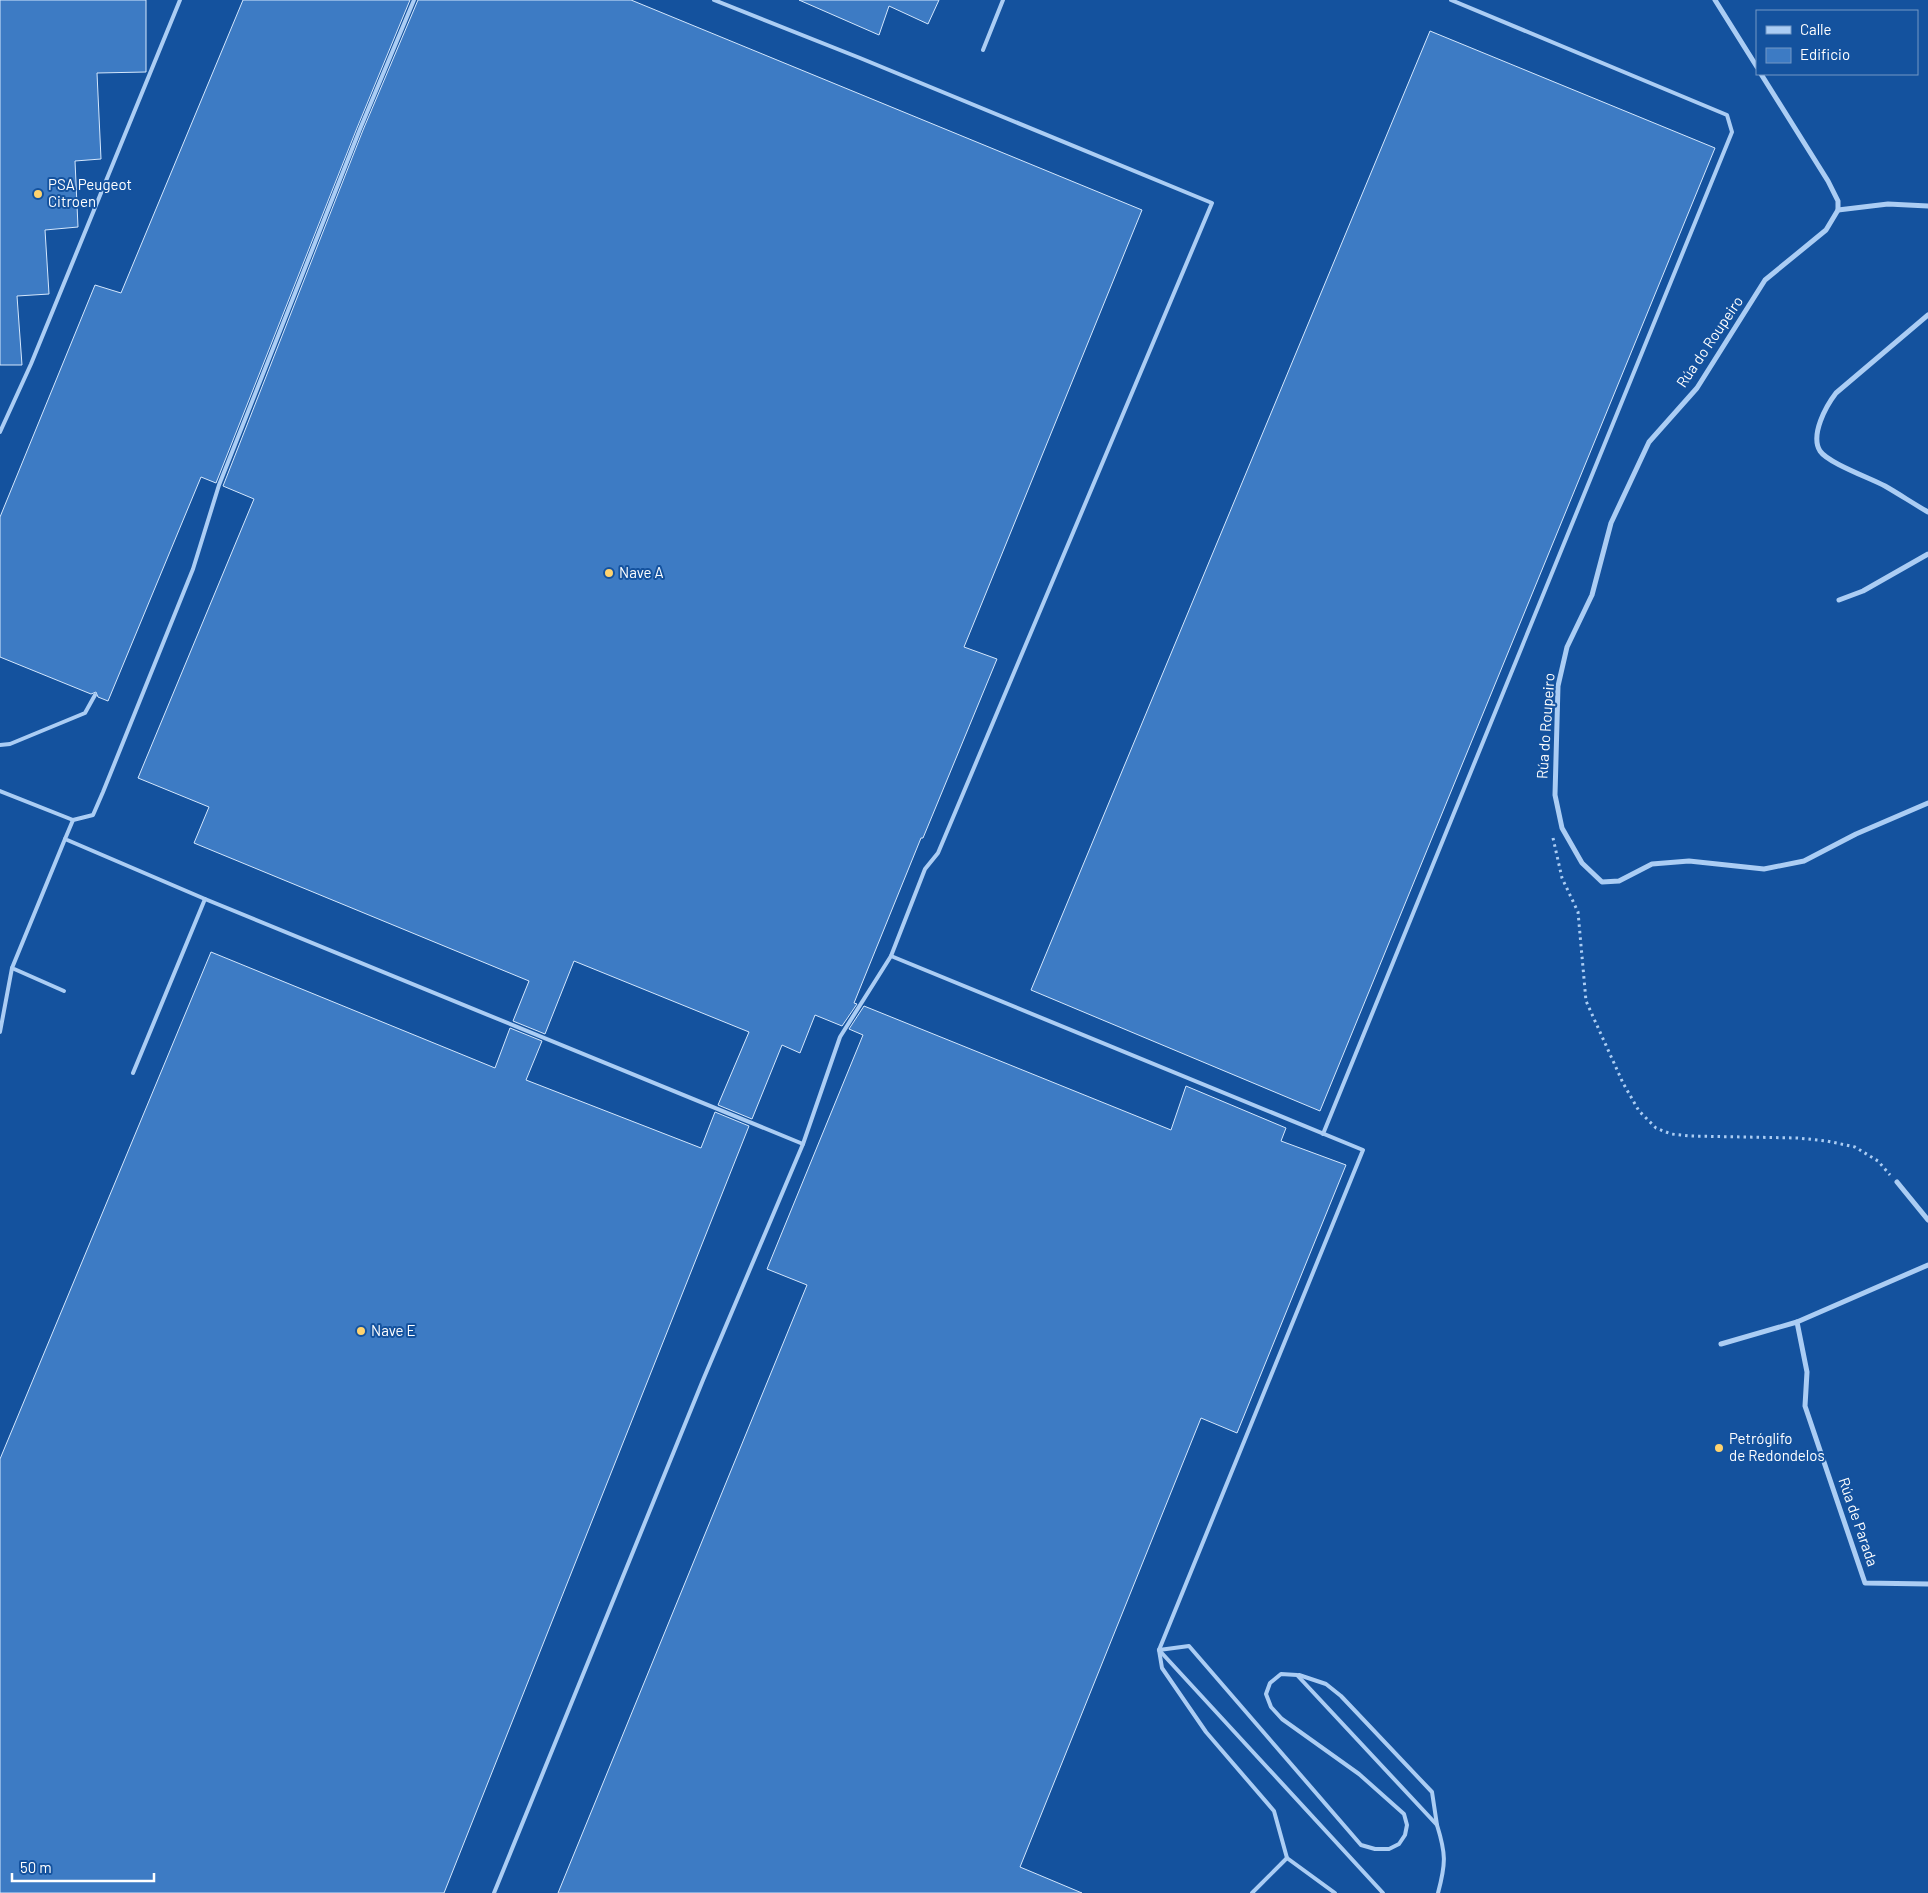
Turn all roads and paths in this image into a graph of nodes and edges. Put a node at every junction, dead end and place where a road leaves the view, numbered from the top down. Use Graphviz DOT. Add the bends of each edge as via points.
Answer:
graph roads {
  1 [pos="180,0"];
  2 [pos="414,0"];
  3 [pos="714,0"];
  4 [pos="1003,0"];
  5 [pos="1451,0"];
  6 [pos="1715,0"];
  7 [pos="983,50"];
  8 [pos="1756,65"];
  9 [pos="1762,75"];
  10 [pos="1928,206"];
  11 [pos="1838,210"];
  12 [pos="1928,315"];
  13 [pos="0,432"];
  14 [pos="1928,512"];
  15 [pos="1928,554"];
  16 [pos="1839,600"];
  17 [pos="94,695"];
  18 [pos="0,745"];
  19 [pos="0,791"];
  20 [pos="1928,803"];
  21 [pos="73,820"];
  22 [pos="1553,833"];
  23 [pos="65,839"];
  24 [pos="205,899"];
  25 [pos="891,956"];
  26 [pos="12,968"];
  27 [pos="64,991"];
  28 [pos="0,1032"];
  29 [pos="133,1073"];
  30 [pos="1323,1134"];
  31 [pos="803,1144"];
  32 [pos="1897,1182"];
  33 [pos="1928,1220"];
  34 [pos="1928,1265"];
  35 [pos="1797,1322"];
  36 [pos="1721,1344"];
  37 [pos="1928,1584"];
  38 [pos="1158,1650"];
  39 [pos="1297,1675"];
  40 [pos="1437,1825"];
  41 [pos="1287,1858"];
  42 [pos="494,1893"];
  43 [pos="1252,1893"];
  44 [pos="1335,1893"];
  45 [pos="1383,1893"];
  46 [pos="1438,1893"];
  1 -- 13 [label="lane"];
  2 -- 21 [label="lane" via="219,485 193,569 103,792 93,815"];
  3 -- 25 [label="lane" via="1212,203 938,853 925,869"];
  4 -- 7 [label="lane"];
  5 -- 30 [label="lane" via="1727,115 1732,132"];
  6 -- 8 [label="street"];
  9 -- 11 [label="street" via="1828,181 1838,201"];
  10 -- 11 [label="street" via="1888,204"];
  11 -- 20 [label="street, Rúa do Roupeiro" via="1826,230 1765,280 1698,388 1649,442 1611,523 1592,595 1567,646 1558,686 1555,795 1562,828 1582,863 1602,882 1619,881 1652,864 1689,861 1764,869 1804,861"];
  12 -- 14 [label="street" via="1836,393 1822,416 1818,438 1818,448 1831,460"];
  15 -- 16 [label="street" via="1863,591"];
  17 -- 18 [label="lane" via="85,713 10,744"];
  19 -- 21 [label="lane"];
  21 -- 23 [label="lane"];
  22 -- 32 [label="path" via="1562,878 1578,912 1586,1001 1623,1083 1644,1117 1656,1128 1671,1134 1798,1138 1855,1146 1878,1161"];
  23 -- 24 [label="lane"];
  23 -- 26 [label="lane"];
  24 -- 29 [label="lane"];
  24 -- 31 [label="lane"];
  25 -- 30 [label="lane"];
  25 -- 31 [label="lane" via="840,1037"];
  26 -- 27 [label="lane"];
  26 -- 28 [label="lane"];
  30 -- 38 [label="lane" via="1363,1150"];
  31 -- 42 [label="lane"];
  32 -- 33 [label="street"];
  34 -- 35 [label="street"];
  35 -- 36 [label="street"];
  35 -- 37 [label="street, Rúa de Parada" via="1807,1372 1805,1406 1865,1583"];
  38 -- 39 [label="lane" via="1189,1646 1361,1845 1389,1849 1399,1844 1407,1825 1404,1814 1359,1774 1282,1719 1271,1707 1266,1694 1270,1683 1281,1674"];
  38 -- 41 [label="lane" via="1162,1668 1206,1732 1274,1811"];
  38 -- 45 [label="lane"];
  39 -- 40 [label="lane"];
  39 -- 40 [label="lane" via="1326,1684 1341,1696 1432,1792"];
  40 -- 46 [label="lane" via="1444,1848 1445,1868"];
  41 -- 43 [label="lane"];
  41 -- 44 [label="lane"];
}
